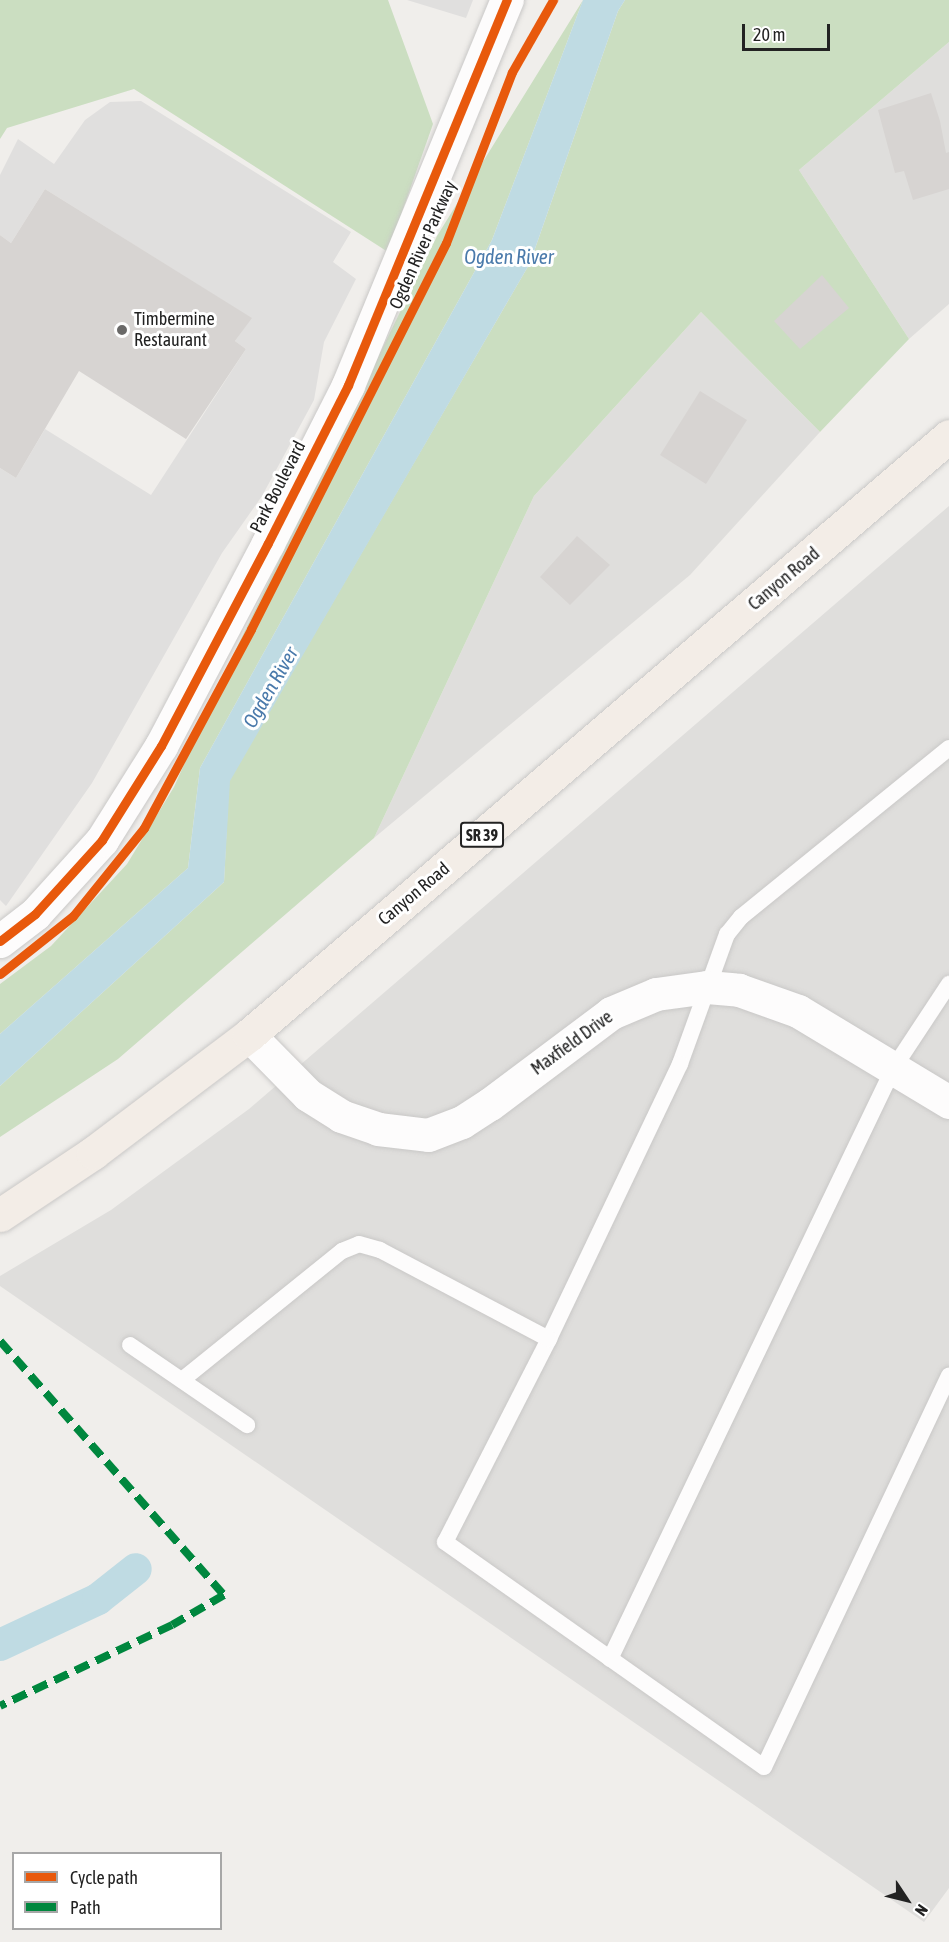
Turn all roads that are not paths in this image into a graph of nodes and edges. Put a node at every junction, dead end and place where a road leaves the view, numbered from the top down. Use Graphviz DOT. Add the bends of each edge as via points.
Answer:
graph roads {
  1 [pos="507,0"];
  2 [pos="949,436"];
  3 [pos="949,748"];
  4 [pos="0,941"];
  5 [pos="949,984"];
  6 [pos="708,987"];
  7 [pos="249,1035"];
  8 [pos="893,1069"];
  9 [pos="949,1102"];
  10 [pos="0,1215"];
  11 [pos="549,1340"];
  12 [pos="130,1345"];
  13 [pos="949,1375"];
  14 [pos="182,1380"];
  15 [pos="247,1425"];
  16 [pos="610,1659"];
  1 -- 4 [label="street, Park Boulevard" via="348,385 160,746 102,840 35,914"];
  2 -- 7 [label="main road, Canyon Road / SR 39"];
  3 -- 6 [label="lane" via="741,917 727,934"];
  5 -- 8 [label="lane"];
  6 -- 7 [label="street, Maxfield Drive" via="656,994 611,1013 490,1104 462,1122 428,1135 378,1129 341,1116 308,1095"];
  6 -- 8 [label="street, Maxfield Drive" via="739,990 798,1011"];
  6 -- 11 [label="lane" via="680,1064"];
  7 -- 10 [label="main road, Canyon Road / SR 39" via="110,1141"];
  8 -- 9 [label="street, Maxfield Drive"];
  8 -- 16 [label="lane"];
  11 -- 14 [label="lane" via="380,1250 359,1244 342,1251"];
  11 -- 16 [label="lane" via="445,1542"];
  12 -- 14 [label="lane"];
  13 -- 16 [label="lane" via="764,1767"];
  14 -- 15 [label="lane"];
}
